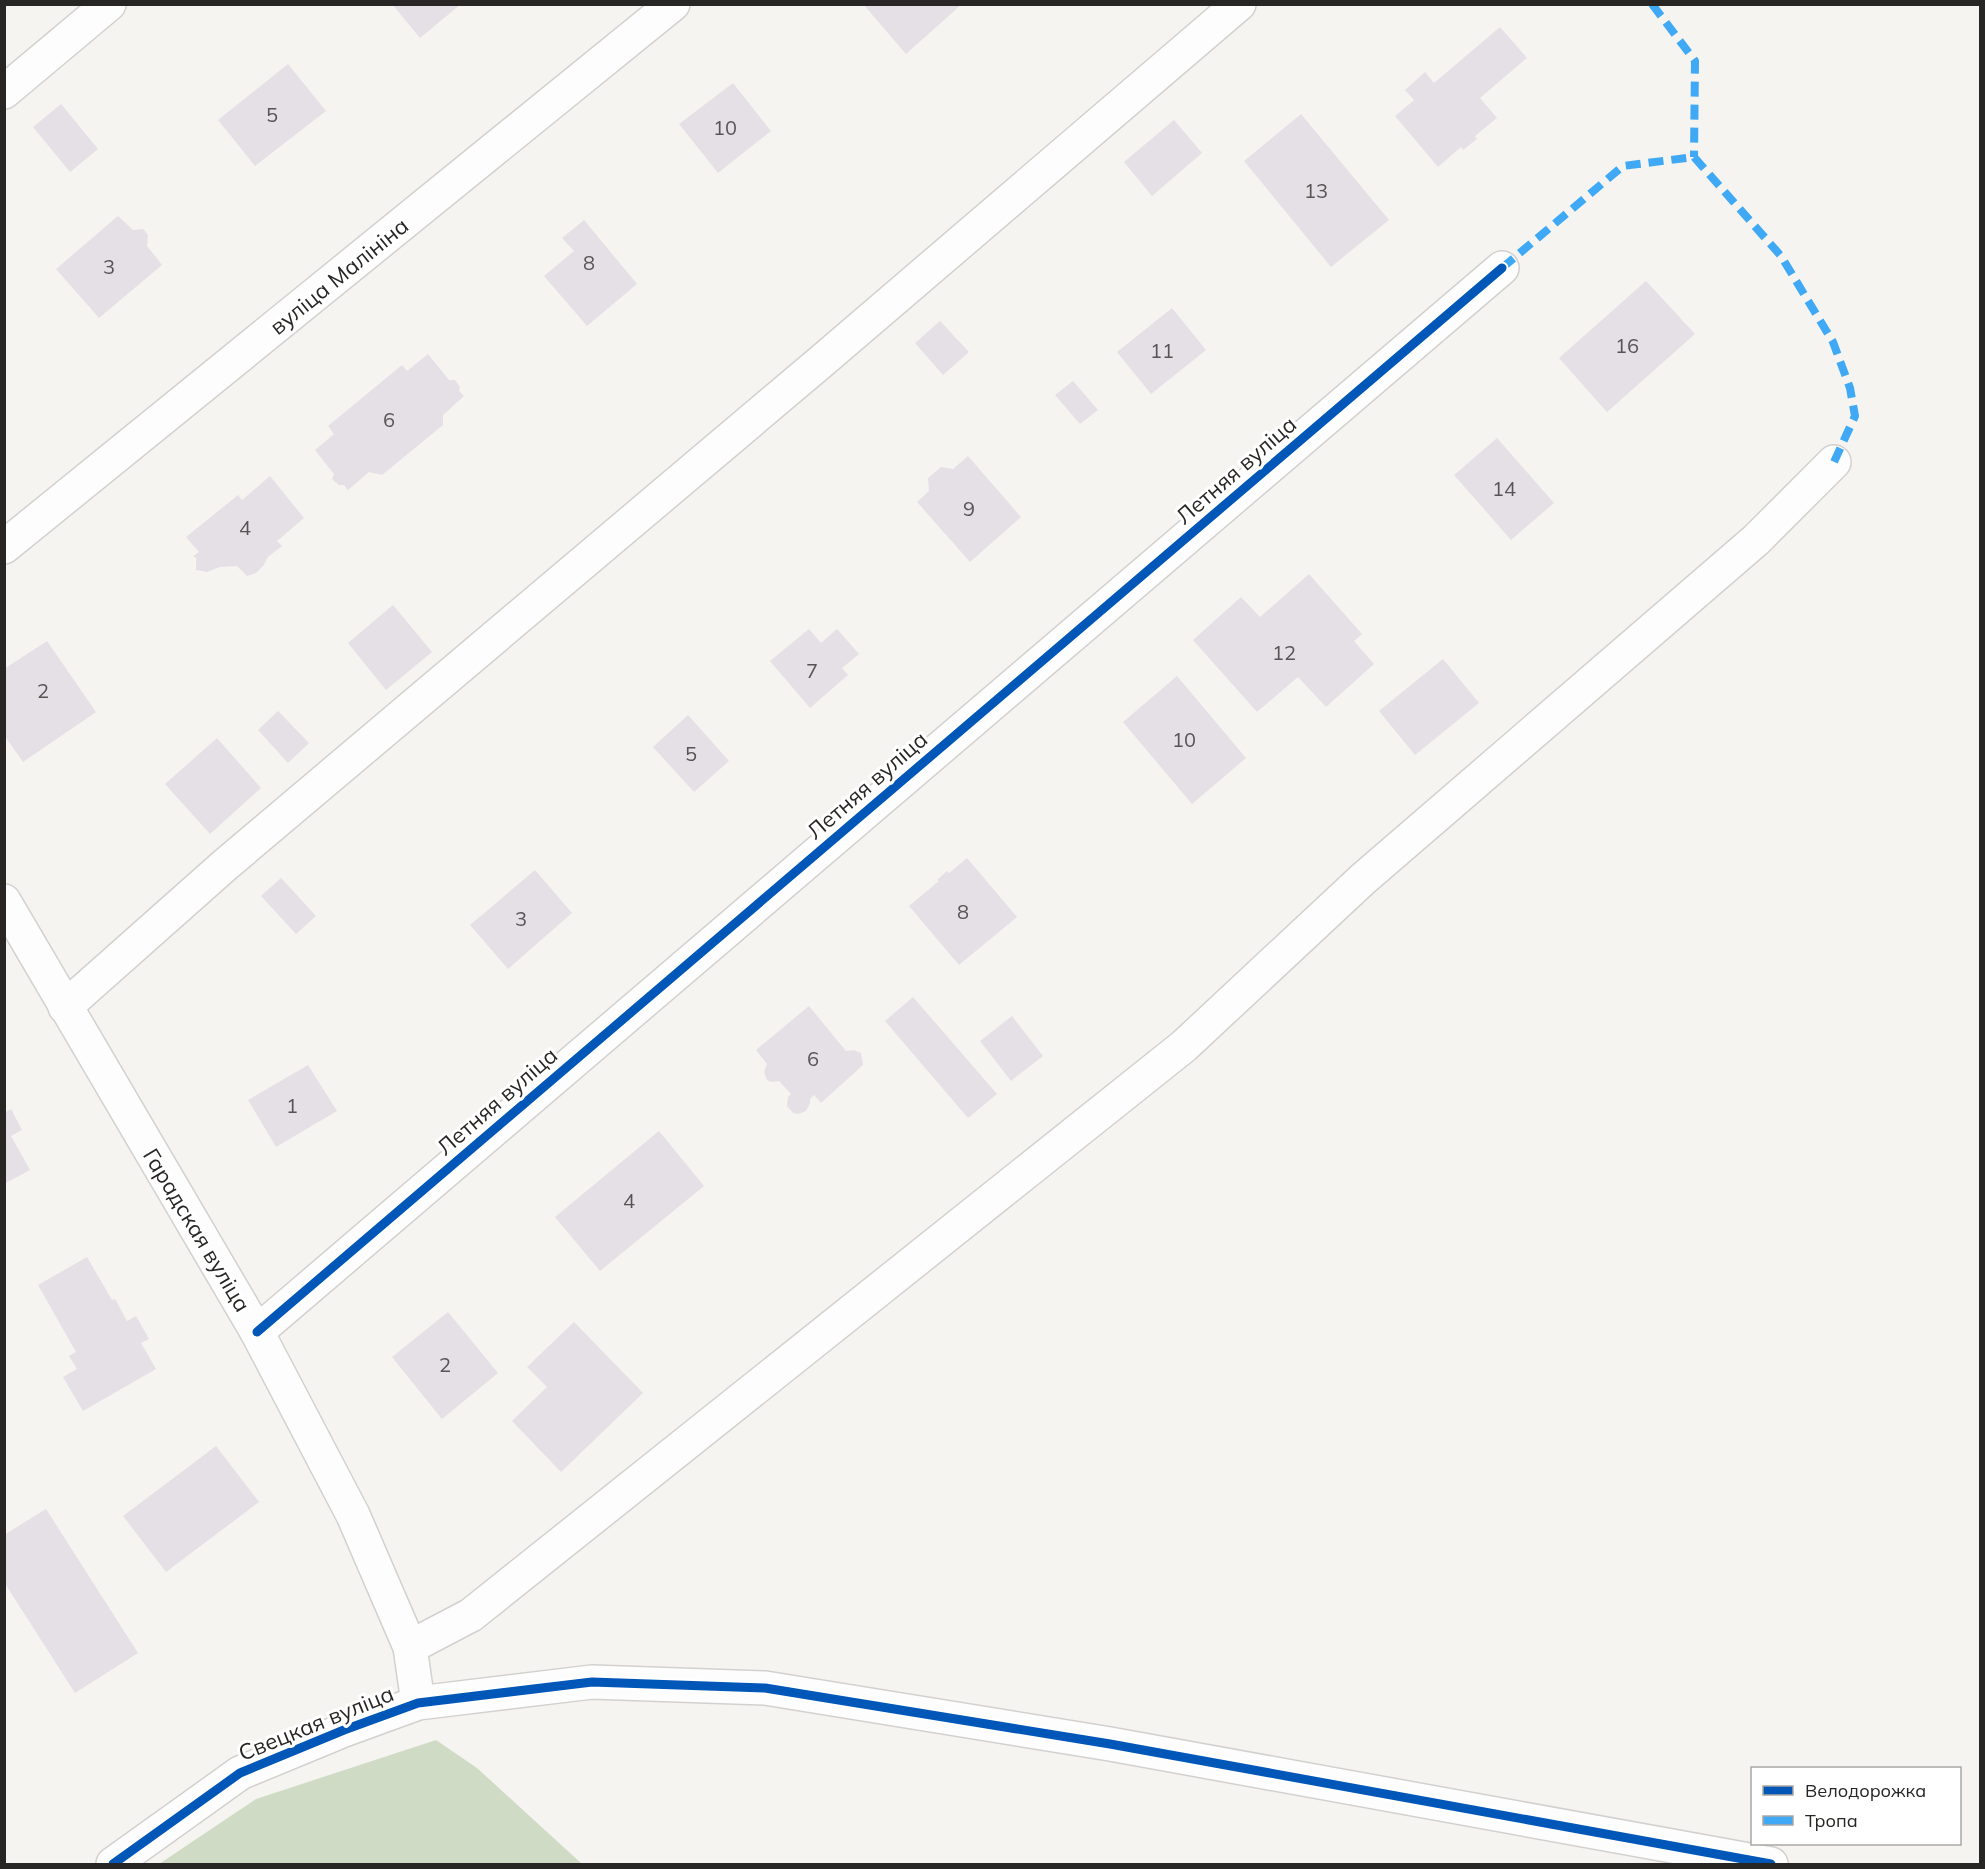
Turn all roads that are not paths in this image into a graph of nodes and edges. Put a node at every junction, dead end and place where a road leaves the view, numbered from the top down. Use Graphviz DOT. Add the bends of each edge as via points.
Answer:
graph roads {
  1 [pos="109,4"];
  2 [pos="673,4"];
  3 [pos="1239,4"];
  4 [pos="4,92"];
  5 [pos="1502,268"];
  6 [pos="1834,462"];
  7 [pos="4,547"];
  8 [pos="4,901"];
  9 [pos="65,1007"];
  10 [pos="257,1332"];
  11 [pos="410,1647"];
  12 [pos="418,1703"];
  13 [pos="113,1864"];
  14 [pos="1771,1864"];
  1 -- 4 [label="street"];
  2 -- 7 [label="street, вуліца Малініна"];
  3 -- 9 [label="street" via="225,865"];
  5 -- 10 [label="street, Летняя вуліца"];
  6 -- 11 [label="street" via="1756,540 1363,879 1184,1046 471,1615"];
  8 -- 9 [label="street, Гарадская вуліца"];
  9 -- 10 [label="street, Гарадская вуліца"];
  10 -- 11 [label="street, Гарадская вуліца" via="353,1515"];
  11 -- 12 [label="street, Гарадская вуліца"];
  12 -- 13 [label="street, Свецкая вуліца" via="240,1773"];
  12 -- 14 [label="street, Свецкая вуліца" via="592,1682 765,1688 1110,1744"];
}
